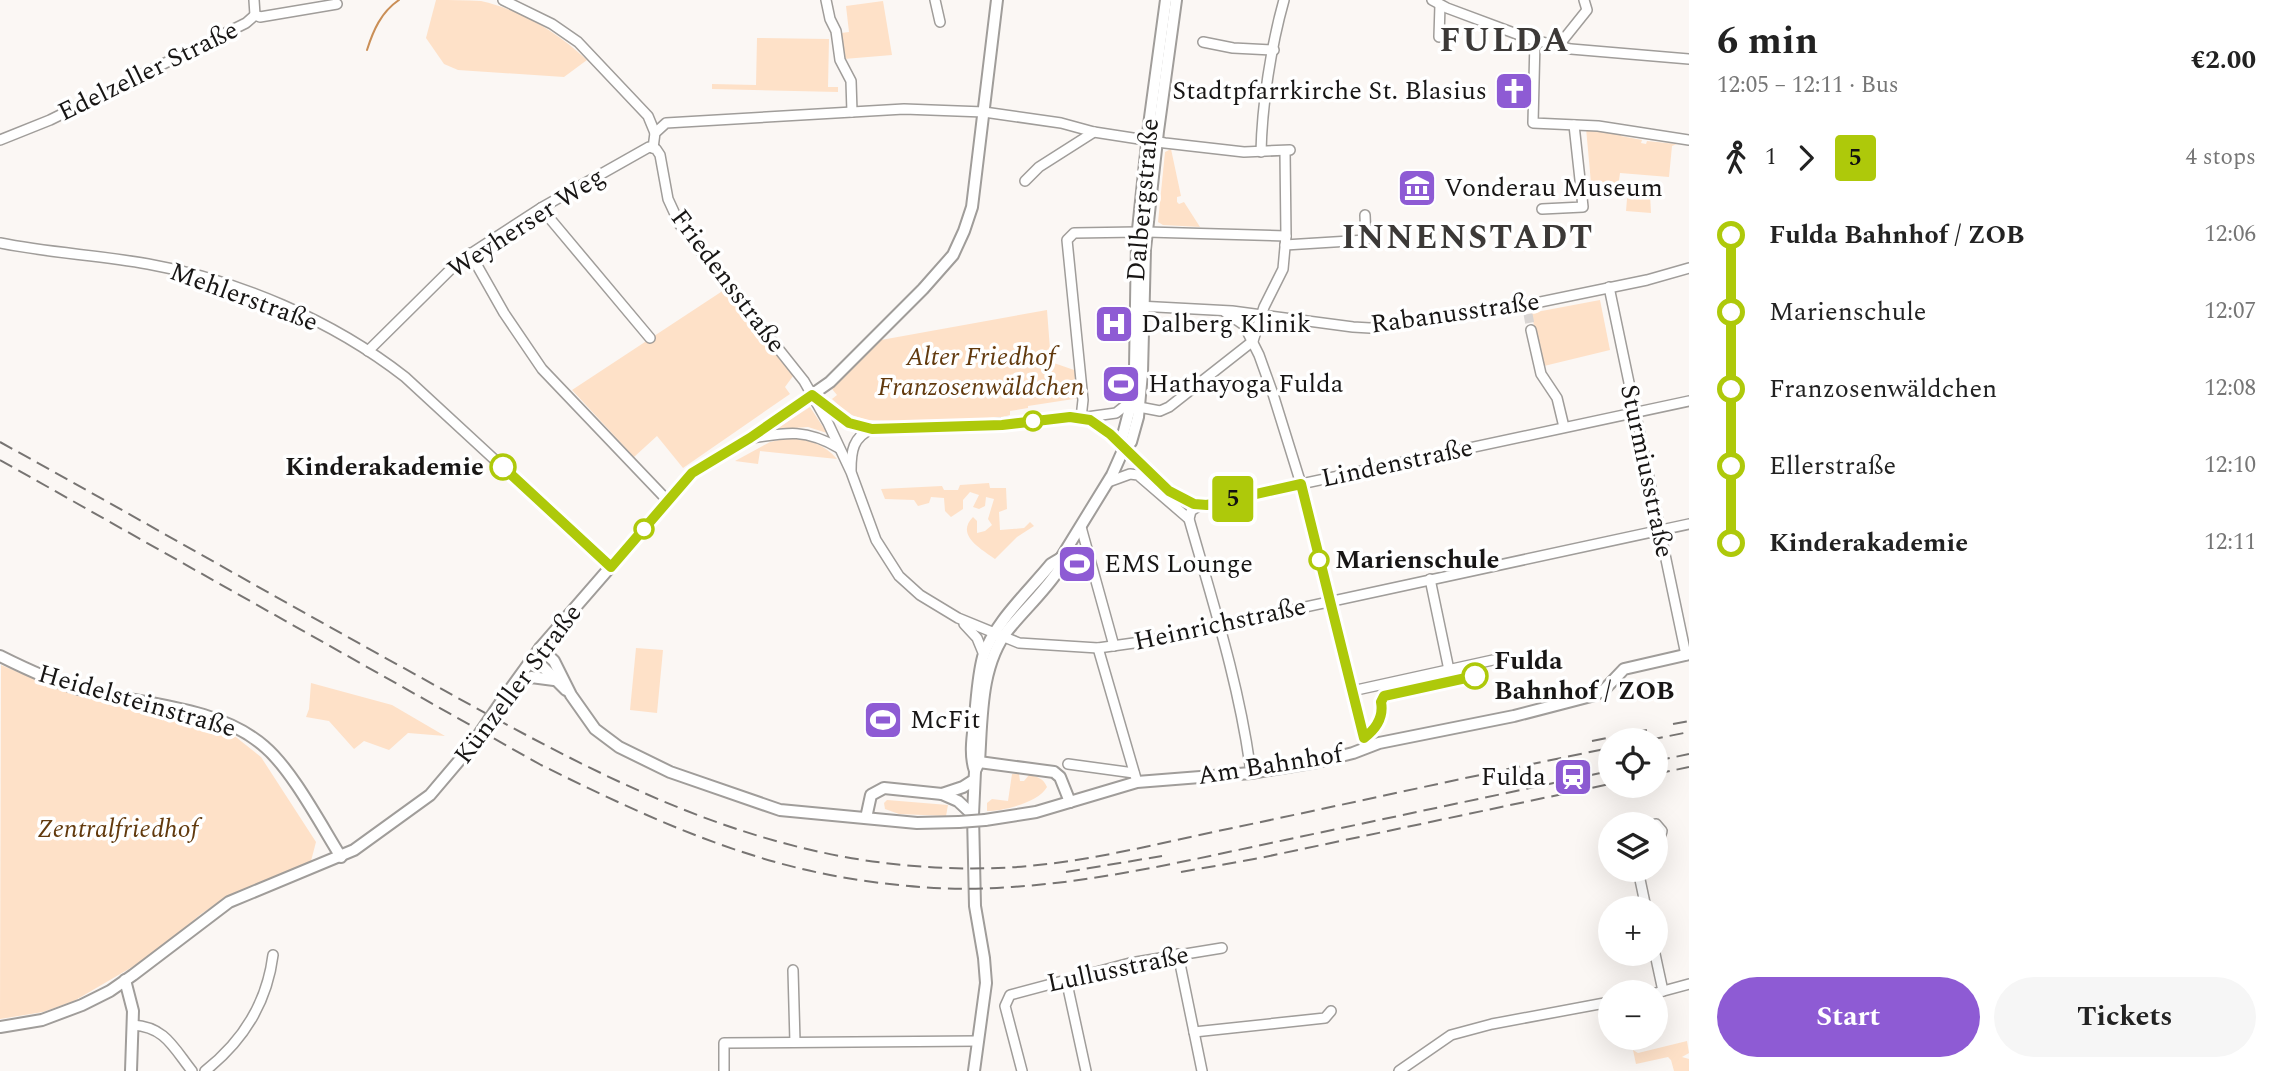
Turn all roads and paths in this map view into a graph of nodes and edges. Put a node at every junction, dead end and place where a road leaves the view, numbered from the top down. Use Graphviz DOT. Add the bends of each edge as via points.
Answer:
graph roads {
  1 [pos="254,0"];
  2 [pos="503,0"];
  3 [pos="826,0"];
  4 [pos="935,0"];
  5 [pos="997,0"];
  6 [pos="1166,0"];
  7 [pos="1176,0"];
  8 [pos="1284,0"];
  9 [pos="1436,3"];
  10 [pos="337,4"];
  11 [pos="1585,5"];
  12 [pos="255,15"];
  13 [pos="940,22"];
  14 [pos="1439,37"];
  15 [pos="1535,40"];
  16 [pos="1203,42"];
  17 [pos="1559,45"];
  18 [pos="1274,50"];
  19 [pos="1689,59"];
  20 [pos="852,112"];
  21 [pos="984,112"];
  22 [pos="1574,125"];
  23 [pos="1094,132"];
  24 [pos="655,133"];
  25 [pos="0,140"];
  26 [pos="1689,140"];
  27 [pos="1152,141"];
  28 [pos="653,148"];
  29 [pos="1262,152"];
  30 [pos="1025,181"];
  31 [pos="541,208"];
  32 [pos="1542,209"];
  33 [pos="1365,215"];
  34 [pos="1142,232"];
  35 [pos="1286,241"];
  36 [pos="0,243"];
  37 [pos="470,253"];
  38 [pos="1689,268"];
  39 [pos="1609,287"];
  40 [pos="1139,306"];
  41 [pos="1224,311"];
  42 [pos="1262,315"];
  43 [pos="1531,330"];
  44 [pos="649,338"];
  45 [pos="1253,341"];
  46 [pos="368,351"];
  47 [pos="812,395"];
  48 [pos="1689,401"];
  49 [pos="1135,403"];
  50 [pos="1635,412"];
  51 [pos="1081,418"];
  52 [pos="1563,427"];
  53 [pos="872,429"];
  54 [pos="750,438"];
  55 [pos="840,448"];
  56 [pos="1124,448"];
  57 [pos="851,472"];
  58 [pos="1108,482"];
  59 [pos="1301,484"];
  60 [pos="668,501"];
  61 [pos="1200,505"];
  62 [pos="1189,519"];
  63 [pos="1689,524"];
  64 [pos="1082,527"];
  65 [pos="1659,530"];
  66 [pos="611,567"];
  67 [pos="1430,579"];
  68 [pos="1329,601"];
  69 [pos="958,618"];
  70 [pos="1220,626"];
  71 [pos="999,636"];
  72 [pos="1114,646"];
  73 [pos="1098,648"];
  74 [pos="536,652"];
  75 [pos="984,655"];
  76 [pos="1687,655"];
  77 [pos="0,656"];
  78 [pos="1493,660"];
  79 [pos="1449,670"];
  80 [pos="554,680"];
  81 [pos="513,685"];
  82 [pos="1352,691"];
  83 [pos="570,695"];
  84 [pos="1366,748"];
  85 [pos="1068,764"];
  86 [pos="976,771"];
  87 [pos="1251,773"];
  88 [pos="1135,777"];
  89 [pos="942,794"];
  90 [pos="1070,802"];
  91 [pos="973,815"];
  92 [pos="866,818"];
  93 [pos="341,857"];
  94 [pos="1222,948"];
  95 [pos="1178,954"];
  96 [pos="273,955"];
  97 [pos="793,970"];
  98 [pos="1066,979"];
  99 [pos="125,980"];
  100 [pos="1689,984"];
  101 [pos="1668,990"];
  102 [pos="1598,1004"];
  103 [pos="1331,1011"];
  104 [pos="133,1025"];
  105 [pos="0,1027"];
  106 [pos="1194,1031"];
  107 [pos="978,1041"];
  108 [pos="795,1042"];
  109 [pos="131,1071"];
  110 [pos="191,1071"];
  111 [pos="205,1071"];
  112 [pos="724,1071"];
  113 [pos="974,1071"];
  114 [pos="1022,1071"];
  115 [pos="1086,1071"];
  116 [pos="1202,1071"];
  117 [pos="1399,1071"];
  1 -- 12 [label="street"];
  2 -- 24 [label="street" via="578,42 648,116"];
  3 -- 20 [label="street" via="839,60 851,80"];
  4 -- 13 [label="street"];
  5 -- 21 [label="main road, Künzeller Straße"];
  6 -- 27 [label="main road, Dalbergstraße"];
  7 -- 27 [label="main road, Dalbergstraße"];
  8 -- 18 [label="street"];
  9 -- 14 [label="street"];
  9 -- 15 [label="street"];
  10 -- 12 [label="street, Edelzeller Straße"];
  11 -- 17 [label="street"];
  12 -- 25 [label="street, Edelzeller Straße" via="50,120"];
  15 -- 17 [label="street"];
  15 -- 22 [label="street" via="1533,123"];
  16 -- 18 [label="street"];
  17 -- 19 [label="street"];
  18 -- 29 [label="street"];
  20 -- 21 [label="street"];
  20 -- 24 [label="street" via="679,121 663,124"];
  21 -- 23 [label="street"];
  21 -- 47 [label="main road, Künzeller Straße" via="972,207 953,255 857,356"];
  22 -- 26 [label="street"];
  22 -- 32 [label="street" via="1583,207"];
  23 -- 27 [label="street"];
  23 -- 30 [label="street"];
  24 -- 28 [label="street"];
  27 -- 29 [label="street"];
  27 -- 34 [label="main road, Dalbergstraße"];
  28 -- 31 [label="street, Weyherser Weg" via="640,150"];
  28 -- 47 [label="street, Friedensstraße" via="661,159 668,199 680,225"];
  29 -- 35 [label="street" via="1288,151"];
  31 -- 37 [label="street, Weyherser Weg"];
  31 -- 44 [label="street"];
  33 -- 35 [label="street" via="1366,240"];
  34 -- 35 [label="street"];
  34 -- 40 [label="main road, Dalbergstraße"];
  34 -- 51 [label="street" via="1074,233 1067,240"];
  35 -- 42 [label="street" via="1281,276"];
  36 -- 46 [label="street, Mehlerstraße" via="189,274 284,307"];
  37 -- 46 [label="street, Weyherser Weg"];
  37 -- 60 [label="street" via="542,369"];
  38 -- 39 [label="street, Rabanusstraße"];
  39 -- 42 [label="street, Rabanusstraße" via="1527,309 1370,328"];
  39 -- 50 [label="street, Sturmiusstraße"];
  40 -- 41 [label="street, Rabanusstraße"];
  40 -- 49 [label="main road, Dalbergstraße"];
  41 -- 42 [label="street, Rabanusstraße"];
  41 -- 45 [label="street" via="1240,321"];
  42 -- 45 [label="street"];
  43 -- 52 [label="street" via="1541,374 1557,398"];
  45 -- 49 [label="street" via="1169,407 1160,411"];
  45 -- 59 [label="street"];
  46 -- 66 [label="street, Mehlerstraße" via="421,390"];
  47 -- 53 [label="street" via="849,423"];
  47 -- 54 [label="main road, Künzeller Straße"];
  47 -- 55 [label="street, Heinrichstraße"];
  48 -- 50 [label="street, Lindenstraße"];
  49 -- 51 [label="street" via="1116,413"];
  49 -- 56 [label="main road, Dalbergstraße" via="1122,439"];
  50 -- 52 [label="street, Lindenstraße"];
  50 -- 65 [label="street, Sturmiusstraße"];
  51 -- 53 [label="street"];
  51 -- 56 [label="street" via="1097,423"];
  52 -- 59 [label="street, Lindenstraße"];
  53 -- 57 [label="street" via="854,444"];
  54 -- 55 [label="street" via="802,433"];
  54 -- 60 [label="main road, Künzeller Straße" via="692,473"];
  55 -- 57 [label="street, Heinrichstraße"];
  56 -- 58 [label="main road, Dalbergstraße"];
  56 -- 61 [label="street" via="1174,495"];
  57 -- 69 [label="street, Heinrichstraße" via="870,528 891,566 920,595"];
  58 -- 62 [label="street" via="1138,475"];
  58 -- 64 [label="main road, Dalbergstraße"];
  59 -- 61 [label="street, Lindenstraße"];
  59 -- 68 [label="street"];
  60 -- 66 [label="main road, Künzeller Straße"];
  61 -- 62 [label="street"];
  62 -- 70 [label="street"];
  63 -- 65 [label="street, Heinrichstraße"];
  64 -- 71 [label="main road, Dalbergstraße"];
  64 -- 72 [label="street"];
  65 -- 67 [label="street, Heinrichstraße"];
  65 -- 76 [label="street, Sturmiusstraße"];
  66 -- 74 [label="main road, Künzeller Straße"];
  67 -- 68 [label="street, Heinrichstraße"];
  67 -- 79 [label="street"];
  68 -- 70 [label="street, Heinrichstraße"];
  68 -- 82 [label="street"];
  69 -- 71 [label="street, Heinrichstraße"];
  69 -- 75 [label="street, Heinrichstraße" via="977,638"];
  70 -- 72 [label="street, Heinrichstraße"];
  70 -- 87 [label="street"];
  71 -- 73 [label="street, Heinrichstraße" via="1019,643"];
  71 -- 75 [label="main road"];
  71 -- 86 [label="main road" via="988,673"];
  72 -- 73 [label="street, Heinrichstraße"];
  73 -- 88 [label="street"];
  74 -- 80 [label="main road"];
  74 -- 81 [label="main road, Künzeller Straße"];
  74 -- 83 [label="main road" via="554,661"];
  75 -- 86 [label="main road" via="971,761"];
  76 -- 84 [label="main road, Am Bahnhof" via="1624,669 1595,695"];
  77 -- 93 [label="main road, Heidelsteinstraße" via="65,685 216,719 245,731 276,757"];
  78 -- 79 [label="street"];
  79 -- 82 [label="street"];
  80 -- 81 [label="main road" via="531,677"];
  80 -- 83 [label="main road"];
  81 -- 93 [label="main road, Künzeller Straße, bridge" via="430,795"];
  82 -- 84 [label="street"];
  83 -- 92 [label="main road, Am Bahnhof" via="591,725 609,740 670,772 780,810"];
  84 -- 87 [label="main road, Am Bahnhof"];
  85 -- 88 [label="street, Am Bahnhof"];
  86 -- 89 [label="main road" via="962,788"];
  86 -- 90 [label="main road" via="1054,772"];
  86 -- 91 [label="main road"];
  87 -- 88 [label="main road, Am Bahnhof"];
  88 -- 90 [label="main road, Am Bahnhof"];
  89 -- 91 [label="main road"];
  89 -- 92 [label="main road" via="880,789 871,795"];
  90 -- 92 [label="main road, Am Bahnhof, bridge" via="985,820 917,823"];
  91 -- 107 [label="main road" via="975,906 986,992"];
  93 -- 99 [label="main road, Künzeller Straße" via="229,902"];
  94 -- 95 [label="street, Lullusstraße"];
  95 -- 98 [label="street, Lullusstraße"];
  95 -- 106 [label="street"];
  96 -- 111 [label="street" via="267,988 255,1013 233,1044"];
  97 -- 108 [label="street"];
  98 -- 114 [label="street, Lullusstraße" via="1007,998 1005,1006"];
  98 -- 115 [label="street"];
  99 -- 104 [label="main road"];
  99 -- 105 [label="main road, Künzeller Straße" via="70,1011"];
  100 -- 101 [label="street"];
  102 -- 117 [label="street" via="1451,1035"];
  103 -- 106 [label="street" via="1325,1018"];
  104 -- 109 [label="main road"];
  104 -- 110 [label="street" via="162,1033"];
  106 -- 116 [label="street"];
  107 -- 108 [label="street"];
  107 -- 113 [label="main road"];
  108 -- 112 [label="street" via="724,1043"];
}
